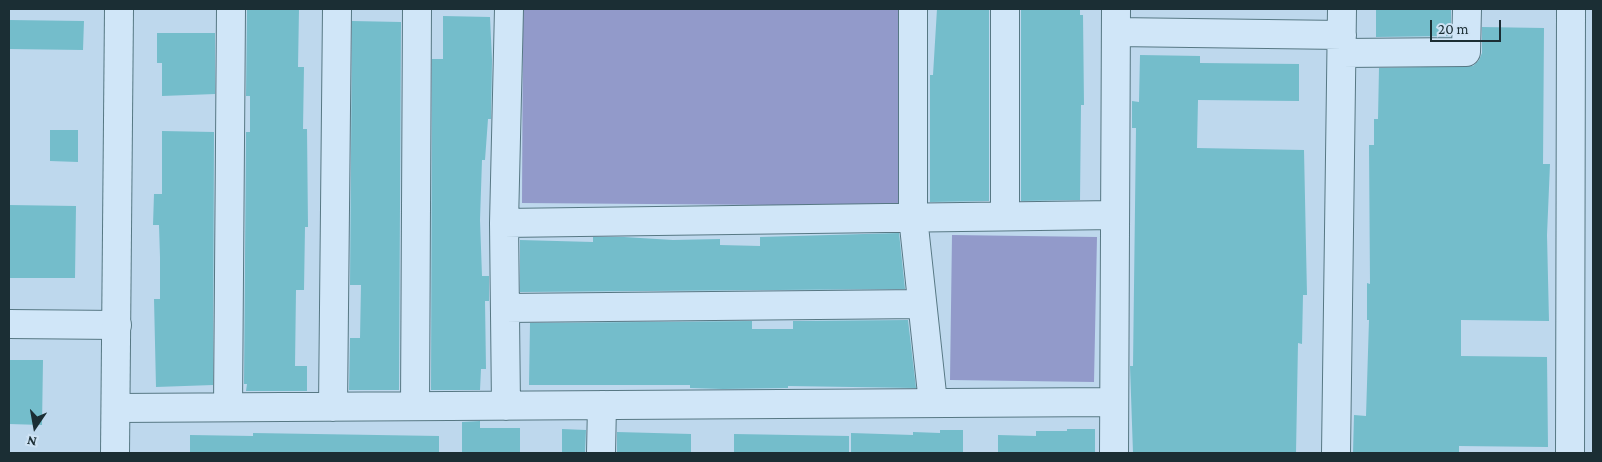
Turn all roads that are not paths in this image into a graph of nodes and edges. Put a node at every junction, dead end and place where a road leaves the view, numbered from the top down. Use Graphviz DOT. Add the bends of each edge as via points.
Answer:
graph roads {
  1 [pos="119,9"];
  2 [pos="231,9"];
  3 [pos="337,9"];
  4 [pos="417,9"];
  5 [pos="508,9"];
  6 [pos="913,9"];
  7 [pos="1005,9"];
  8 [pos="1466,9"];
  9 [pos="1571,9"];
  10 [pos="1116,20"];
  11 [pos="1342,32"];
  12 [pos="1115,215"];
  13 [pos="1005,216"];
  14 [pos="913,217"];
  15 [pos="504,223"];
  16 [pos="922,304"];
  17 [pos="505,308"];
  18 [pos="9,324"];
  19 [pos="117,325"];
  20 [pos="1114,402"];
  21 [pos="933,403"];
  22 [pos="602,405"];
  23 [pos="415,406"];
  24 [pos="506,406"];
  25 [pos="228,407"];
  26 [pos="333,407"];
  27 [pos="117,408"];
  28 [pos="115,453"];
  29 [pos="601,453"];
  30 [pos="1114,453"];
  31 [pos="1336,453"];
  32 [pos="1570,453"];
  1 -- 19 [label="street"];
  2 -- 25 [label="street"];
  3 -- 26 [label="street"];
  4 -- 23 [label="street"];
  5 -- 15 [label="street"];
  6 -- 14 [label="street"];
  7 -- 13 [label="street"];
  8 -- 11 [label="street" via="1466,52"];
  9 -- 32 [label="street"];
  10 -- 11 [label="street"];
  10 -- 12 [label="street"];
  11 -- 31 [label="street"];
  12 -- 13 [label="street"];
  12 -- 20 [label="street"];
  13 -- 14 [label="street"];
  14 -- 15 [label="street"];
  14 -- 16 [label="street"];
  15 -- 17 [label="street"];
  16 -- 17 [label="street"];
  16 -- 21 [label="street"];
  17 -- 24 [label="street"];
  18 -- 19 [label="street"];
  19 -- 27 [label="street"];
  20 -- 21 [label="street"];
  20 -- 30 [label="street"];
  21 -- 22 [label="street"];
  22 -- 24 [label="street"];
  22 -- 29 [label="street"];
  23 -- 24 [label="street"];
  23 -- 26 [label="street"];
  25 -- 26 [label="street"];
  25 -- 27 [label="street"];
  27 -- 28 [label="street"];
}
